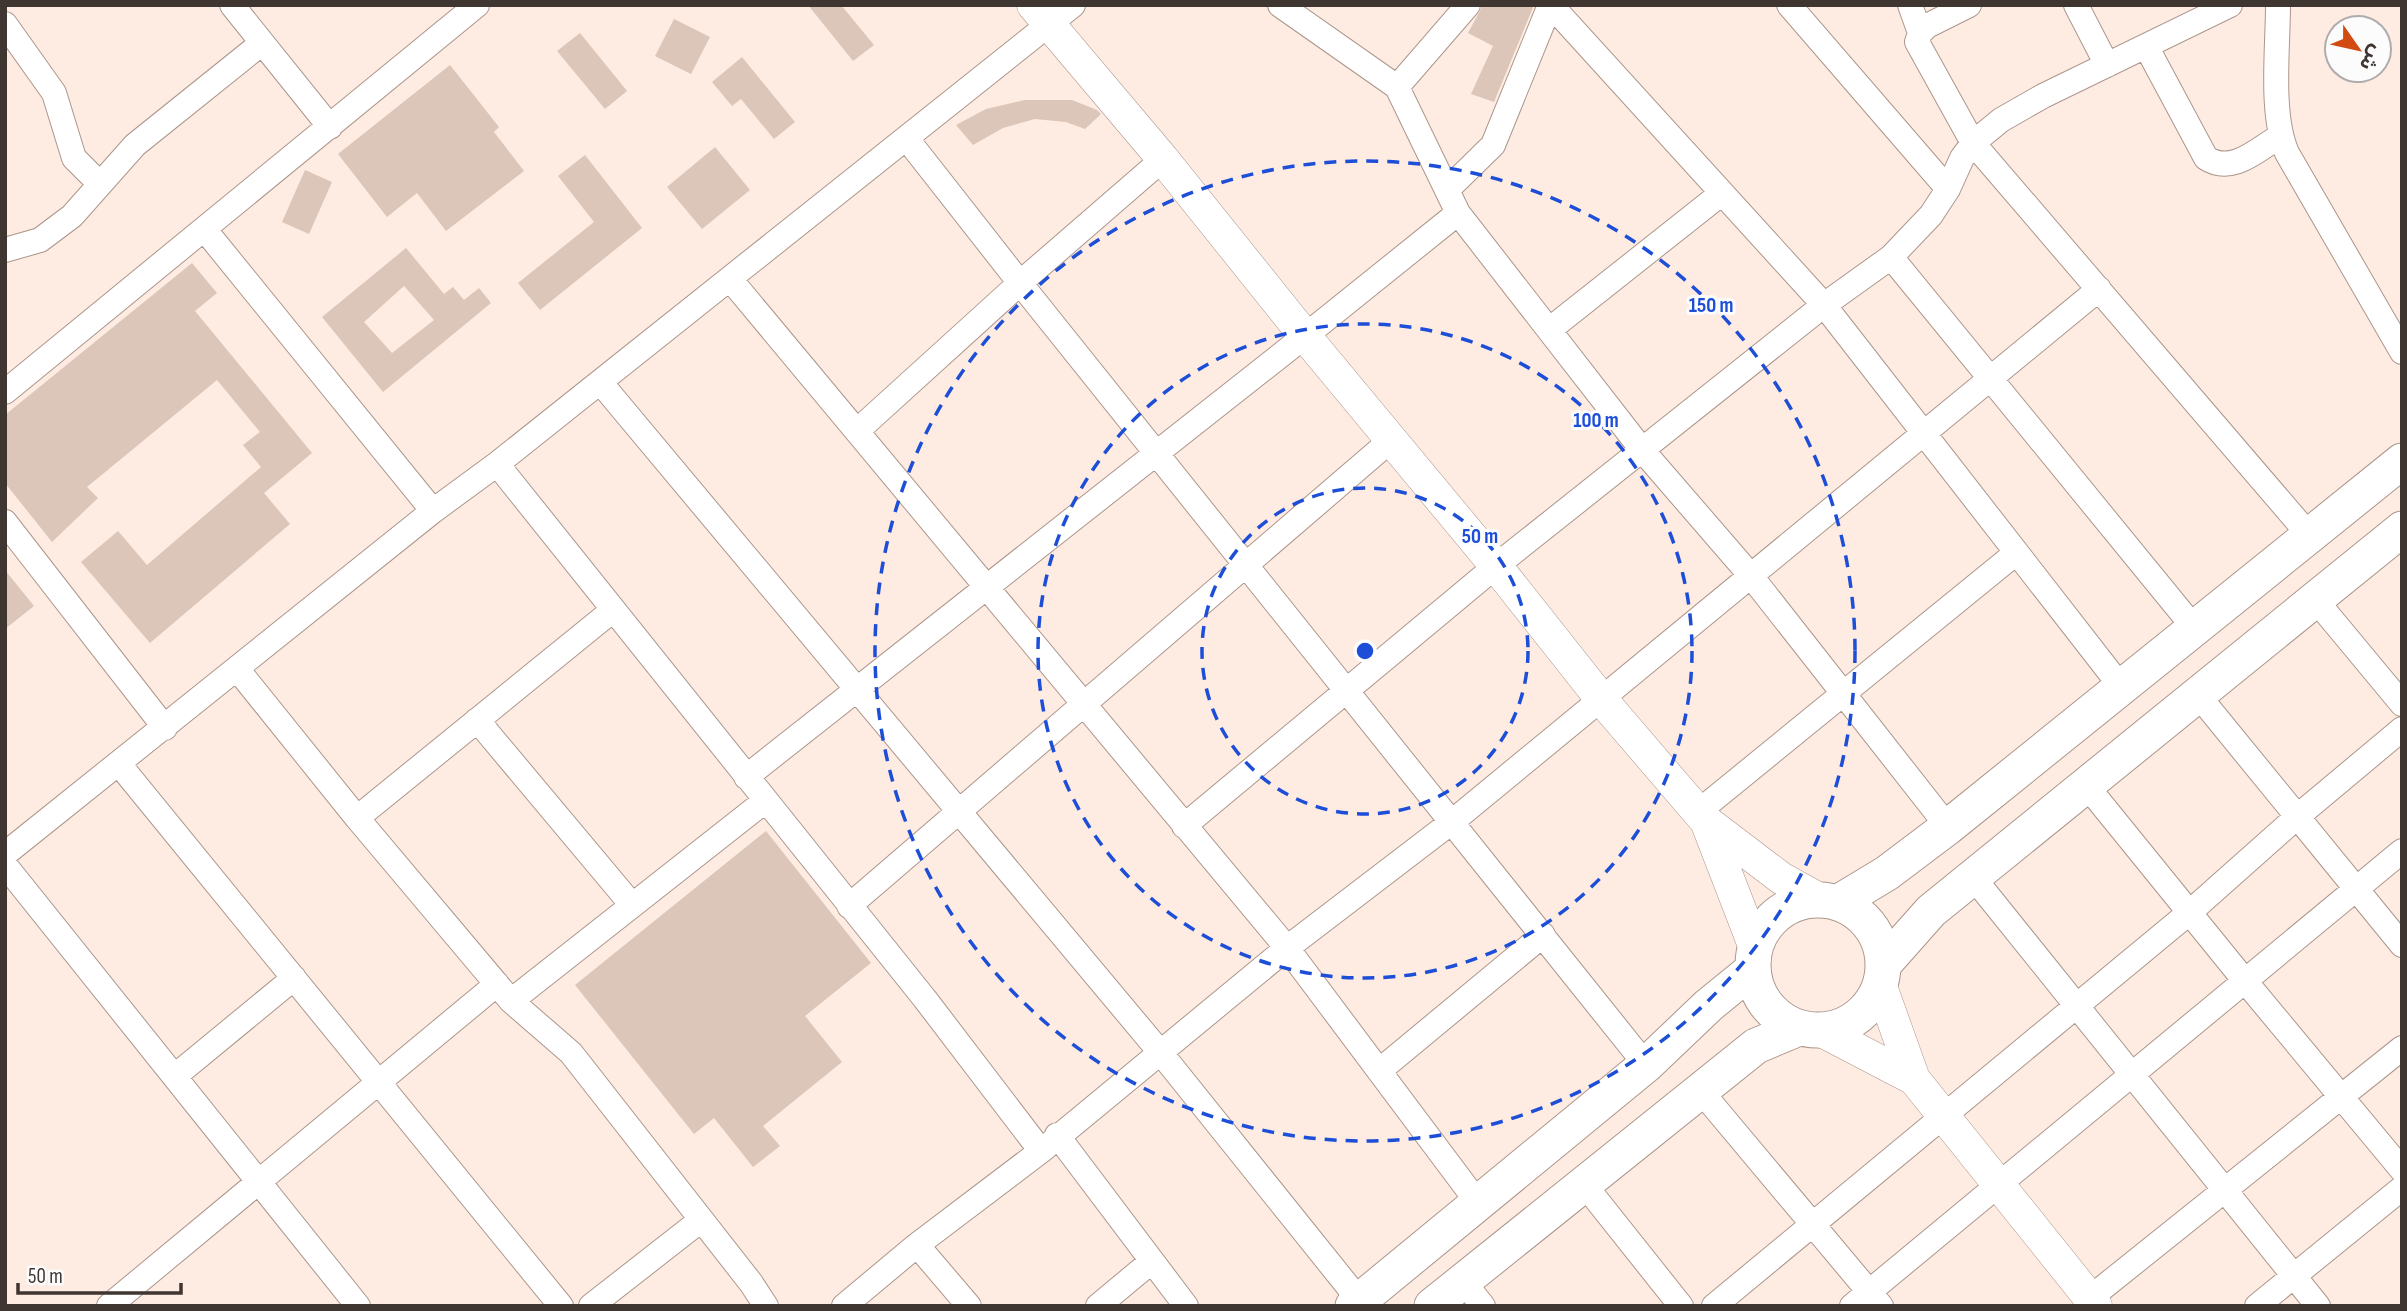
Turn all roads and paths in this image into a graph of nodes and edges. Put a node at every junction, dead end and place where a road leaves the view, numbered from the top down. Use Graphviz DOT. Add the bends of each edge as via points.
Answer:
graph roads {
  1 [pos="232,5"];
  2 [pos="477,5"];
  3 [pos="1073,5"];
  4 [pos="1280,5"];
  5 [pos="1468,5"];
  6 [pos="1551,5"];
  7 [pos="1789,5"];
  8 [pos="1910,5"];
  9 [pos="1969,5"];
  10 [pos="2076,5"];
  11 [pos="2230,5"];
  12 [pos="2278,5"];
  13 [pos="1041,15"];
  14 [pos="5,24"];
  15 [pos="1920,33"];
  16 [pos="262,43"];
  17 [pos="2146,46"];
  18 [pos="2107,65"];
  19 [pos="1397,87"];
  20 [pos="330,127"];
  21 [pos="2280,136"];
  22 [pos="907,139"];
  23 [pos="1973,143"];
  24 [pos="1163,159"];
  25 [pos="99,183"];
  26 [pos="1948,189"];
  27 [pos="1447,190"];
  28 [pos="1722,192"];
  29 [pos="1458,213"];
  30 [pos="205,230"];
  31 [pos="5,250"];
  32 [pos="1891,257"];
  33 [pos="730,279"];
  34 [pos="1020,283"];
  35 [pos="2099,289"];
  36 [pos="1825,305"];
  37 [pos="1549,330"];
  38 [pos="1305,336"];
  39 [pos="2402,352"];
  40 [pos="1991,378"];
  41 [pos="600,382"];
  42 [pos="5,392"];
  43 [pos="857,432"];
  44 [pos="1924,434"];
  45 [pos="1391,440"];
  46 [pos="1643,451"];
  47 [pos="1158,453"];
  48 [pos="2402,461"];
  49 [pos="497,464"];
  50 [pos="433,512"];
  51 [pos="5,522"];
  52 [pos="2401,530"];
  53 [pos="2310,536"];
  54 [pos="2017,553"];
  55 [pos="1247,564"];
  56 [pos="1496,566"];
  57 [pos="1751,576"];
  58 [pos="986,588"];
  59 [pos="2314,598"];
  60 [pos="613,610"];
  61 [pos="2195,629"];
  62 [pos="238,670"];
  63 [pos="2122,688"];
  64 [pos="1347,689"];
  65 [pos="857,690"];
  66 [pos="1843,694"];
  67 [pos="2198,695"];
  68 [pos="1602,700"];
  69 [pos="1084,704"];
  70 [pos="2402,704"];
  71 [pos="477,720"];
  72 [pos="165,728"];
  73 [pos="2402,729"];
  74 [pos="119,764"];
  75 [pos="746,777"];
  76 [pos="2086,785"];
  77 [pos="765,801"];
  78 [pos="959,812"];
  79 [pos="2298,816"];
  80 [pos="1702,817"];
  81 [pos="357,818"];
  82 [pos="1453,821"];
  83 [pos="1184,826"];
  84 [pos="1948,827"];
  85 [pos="2402,851"];
  86 [pos="5,854"];
  87 [pos="5,865"];
  88 [pos="1973,877"];
  89 [pos="2356,890"];
  90 [pos="1828,901"];
  91 [pos="632,905"];
  92 [pos="849,906"];
  93 [pos="2190,912"];
  94 [pos="1543,935"];
  95 [pos="2402,945"];
  96 [pos="1287,948"];
  97 [pos="1754,959"];
  98 [pos="1882,974"];
  99 [pos="294,978"];
  100 [pos="2245,981"];
  101 [pos="504,993"];
  102 [pos="2077,1006"];
  103 [pos="1810,1029"];
  104 [pos="2402,1048"];
  105 [pos="1160,1052"];
  106 [pos="1646,1065"];
  107 [pos="1379,1071"];
  108 [pos="175,1076"];
  109 [pos="2131,1076"];
  110 [pos="1914,1079"];
  111 [pos="379,1083"];
  112 [pos="1700,1090"];
  113 [pos="2342,1096"];
  114 [pos="1944,1115"];
  115 [pos="1049,1143"];
  116 [pos="2402,1170"];
  117 [pos="259,1182"];
  118 [pos="1584,1184"];
  119 [pos="1998,1186"];
  120 [pos="2402,1188"];
  121 [pos="2225,1189"];
  122 [pos="1478,1203"];
  123 [pos="701,1220"];
  124 [pos="1814,1223"];
  125 [pos="917,1244"];
  126 [pos="1152,1261"];
  127 [pos="2294,1275"];
  128 [pos="1473,1293"];
  129 [pos="135,1298"];
  130 [pos="1868,1301"];
  131 [pos="2093,1302"];
  132 [pos="352,1303"];
  133 [pos="1356,1303"];
  134 [pos="109,1306"];
  135 [pos="561,1306"];
  136 [pos="591,1306"];
  137 [pos="766,1306"];
  138 [pos="844,1306"];
  139 [pos="969,1306"];
  140 [pos="1098,1306"];
  141 [pos="1185,1306"];
  142 [pos="1432,1306"];
  143 [pos="1681,1306"];
  144 [pos="1714,1306"];
  145 [pos="2257,1306"];
  146 [pos="2318,1306"];
  1 -- 16 [label="street"];
  2 -- 20 [label="street"];
  3 -- 13 [label="street"];
  4 -- 19 [label="street"];
  5 -- 19 [label="street"];
  6 -- 27 [label="street" via="1493,145"];
  6 -- 28 [label="street"];
  7 -- 26 [label="street"];
  8 -- 15 [label="street"];
  9 -- 15 [label="street"];
  10 -- 18 [label="street"];
  11 -- 17 [label="street"];
  12 -- 21 [label="street"];
  13 -- 22 [label="street"];
  13 -- 24 [label="street"];
  14 -- 25 [label="street" via="54,93 74,158"];
  15 -- 23 [label="street" via="1917,42"];
  16 -- 20 [label="street"];
  16 -- 25 [label="street" via="135,145"];
  17 -- 18 [label="street"];
  17 -- 21 [label="street" via="2206,158 2225,165 2236,163"];
  18 -- 23 [label="street" via="2001,120"];
  19 -- 27 [label="street"];
  20 -- 30 [label="street"];
  21 -- 39 [label="street"];
  22 -- 33 [label="street"];
  22 -- 34 [label="street"];
  23 -- 26 [label="street"];
  23 -- 35 [label="street"];
  24 -- 34 [label="street"];
  24 -- 38 [label="street"];
  25 -- 31 [label="street" via="72,216 40,240"];
  26 -- 32 [label="street" via="1931,215"];
  27 -- 29 [label="street"];
  28 -- 36 [label="street"];
  28 -- 37 [label="street"];
  29 -- 37 [label="street"];
  29 -- 38 [label="street"];
  30 -- 42 [label="street"];
  30 -- 50 [label="street"];
  32 -- 36 [label="street"];
  32 -- 40 [label="street"];
  33 -- 41 [label="street"];
  33 -- 43 [label="street"];
  34 -- 43 [label="street"];
  34 -- 47 [label="street"];
  35 -- 40 [label="street"];
  35 -- 53 [label="street"];
  36 -- 44 [label="street"];
  36 -- 46 [label="street"];
  37 -- 46 [label="street"];
  38 -- 45 [label="street"];
  38 -- 47 [label="street"];
  40 -- 44 [label="street"];
  40 -- 61 [label="street"];
  41 -- 49 [label="street"];
  41 -- 65 [label="street"];
  43 -- 58 [label="street"];
  44 -- 54 [label="street"];
  44 -- 57 [label="street"];
  45 -- 55 [label="street"];
  45 -- 56 [label="street"];
  46 -- 56 [label="street"];
  46 -- 57 [label="street"];
  47 -- 55 [label="street"];
  47 -- 58 [label="street"];
  48 -- 53 [label="main road"];
  49 -- 50 [label="street"];
  49 -- 60 [label="street"];
  50 -- 62 [label="street"];
  51 -- 72 [label="street"];
  52 -- 59 [label="main road"];
  53 -- 61 [label="main road"];
  54 -- 63 [label="street"];
  54 -- 66 [label="street"];
  55 -- 64 [label="street"];
  55 -- 69 [label="street"];
  56 -- 64 [label="street"];
  56 -- 68 [label="street"];
  57 -- 66 [label="street"];
  57 -- 68 [label="street"];
  58 -- 65 [label="street"];
  58 -- 69 [label="street"];
  59 -- 67 [label="main road"];
  59 -- 70 [label="street"];
  60 -- 71 [label="street"];
  60 -- 75 [label="street"];
  61 -- 63 [label="main road"];
  62 -- 72 [label="street"];
  62 -- 81 [label="street"];
  63 -- 84 [label="main road"];
  64 -- 82 [label="street"];
  64 -- 83 [label="street"];
  65 -- 75 [label="street"];
  65 -- 78 [label="street"];
  66 -- 80 [label="street"];
  66 -- 84 [label="street"];
  67 -- 76 [label="main road"];
  67 -- 79 [label="street"];
  68 -- 80 [label="street"];
  68 -- 82 [label="street"];
  69 -- 78 [label="street"];
  69 -- 83 [label="street"];
  71 -- 81 [label="street"];
  71 -- 91 [label="street"];
  72 -- 74 [label="street"];
  73 -- 79 [label="street"];
  74 -- 86 [label="street"];
  74 -- 99 [label="street"];
  75 -- 77 [label="street"];
  76 -- 88 [label="main road"];
  76 -- 93 [label="street"];
  77 -- 91 [label="street"];
  77 -- 92 [label="street"];
  78 -- 92 [label="street"];
  78 -- 105 [label="street"];
  79 -- 89 [label="street"];
  79 -- 93 [label="street"];
  80 -- 90 [label="street" via="1782,877"];
  80 -- 97 [label="street"];
  81 -- 101 [label="street"];
  82 -- 94 [label="street"];
  82 -- 96 [label="street"];
  83 -- 96 [label="street"];
  84 -- 90 [label="main road" via="1887,873"];
  85 -- 89 [label="street"];
  87 -- 108 [label="street"];
  88 -- 98 [label="main road" via="1931,911"];
  88 -- 102 [label="street"];
  89 -- 95 [label="street"];
  89 -- 100 [label="street"];
  90 -- 97 [label="main road" via="1797,902 1778,912 1763,928"];
  90 -- 98 [label="main road" via="1857,911 1871,926 1880,944"];
  91 -- 101 [label="street"];
  92 -- 115 [label="street"];
  93 -- 100 [label="street"];
  93 -- 102 [label="street"];
  94 -- 106 [label="street"];
  94 -- 107 [label="street"];
  96 -- 105 [label="street"];
  96 -- 107 [label="street"];
  97 -- 103 [label="main road" via="1757,989 1767,1006 1781,1020"];
  97 -- 106 [label="main road"];
  98 -- 103 [label="main road" via="1872,1003 1857,1017 1840,1027"];
  98 -- 110 [label="street"];
  99 -- 108 [label="street"];
  99 -- 111 [label="street"];
  100 -- 109 [label="street"];
  100 -- 113 [label="street"];
  101 -- 111 [label="street"];
  101 -- 123 [label="street" via="571,1053"];
  102 -- 109 [label="street"];
  102 -- 114 [label="street"];
  103 -- 110 [label="street"];
  103 -- 112 [label="main road" via="1756,1046"];
  104 -- 113 [label="street"];
  105 -- 115 [label="street"];
  105 -- 133 [label="street"];
  106 -- 122 [label="main road"];
  107 -- 122 [label="street"];
  108 -- 117 [label="street"];
  109 -- 119 [label="street"];
  109 -- 121 [label="street"];
  110 -- 114 [label="street"];
  111 -- 117 [label="street"];
  111 -- 135 [label="street"];
  112 -- 118 [label="main road"];
  112 -- 124 [label="street"];
  113 -- 116 [label="street"];
  113 -- 121 [label="street"];
  114 -- 119 [label="street"];
  114 -- 124 [label="street"];
  115 -- 125 [label="street"];
  115 -- 126 [label="street"];
  117 -- 129 [label="street"];
  117 -- 132 [label="street"];
  118 -- 128 [label="main road"];
  118 -- 143 [label="street"];
  119 -- 130 [label="street"];
  119 -- 131 [label="street"];
  120 -- 127 [label="street"];
  121 -- 127 [label="street"];
  121 -- 131 [label="street"];
  122 -- 133 [label="main road"];
  123 -- 136 [label="street"];
  123 -- 137 [label="street"];
  124 -- 130 [label="street"];
  124 -- 144 [label="street"];
  125 -- 138 [label="street"];
  125 -- 139 [label="street"];
  126 -- 140 [label="street"];
  126 -- 141 [label="street"];
  127 -- 145 [label="street"];
  127 -- 146 [label="street"];
  128 -- 142 [label="main road"];
  129 -- 134 [label="street"];
}
